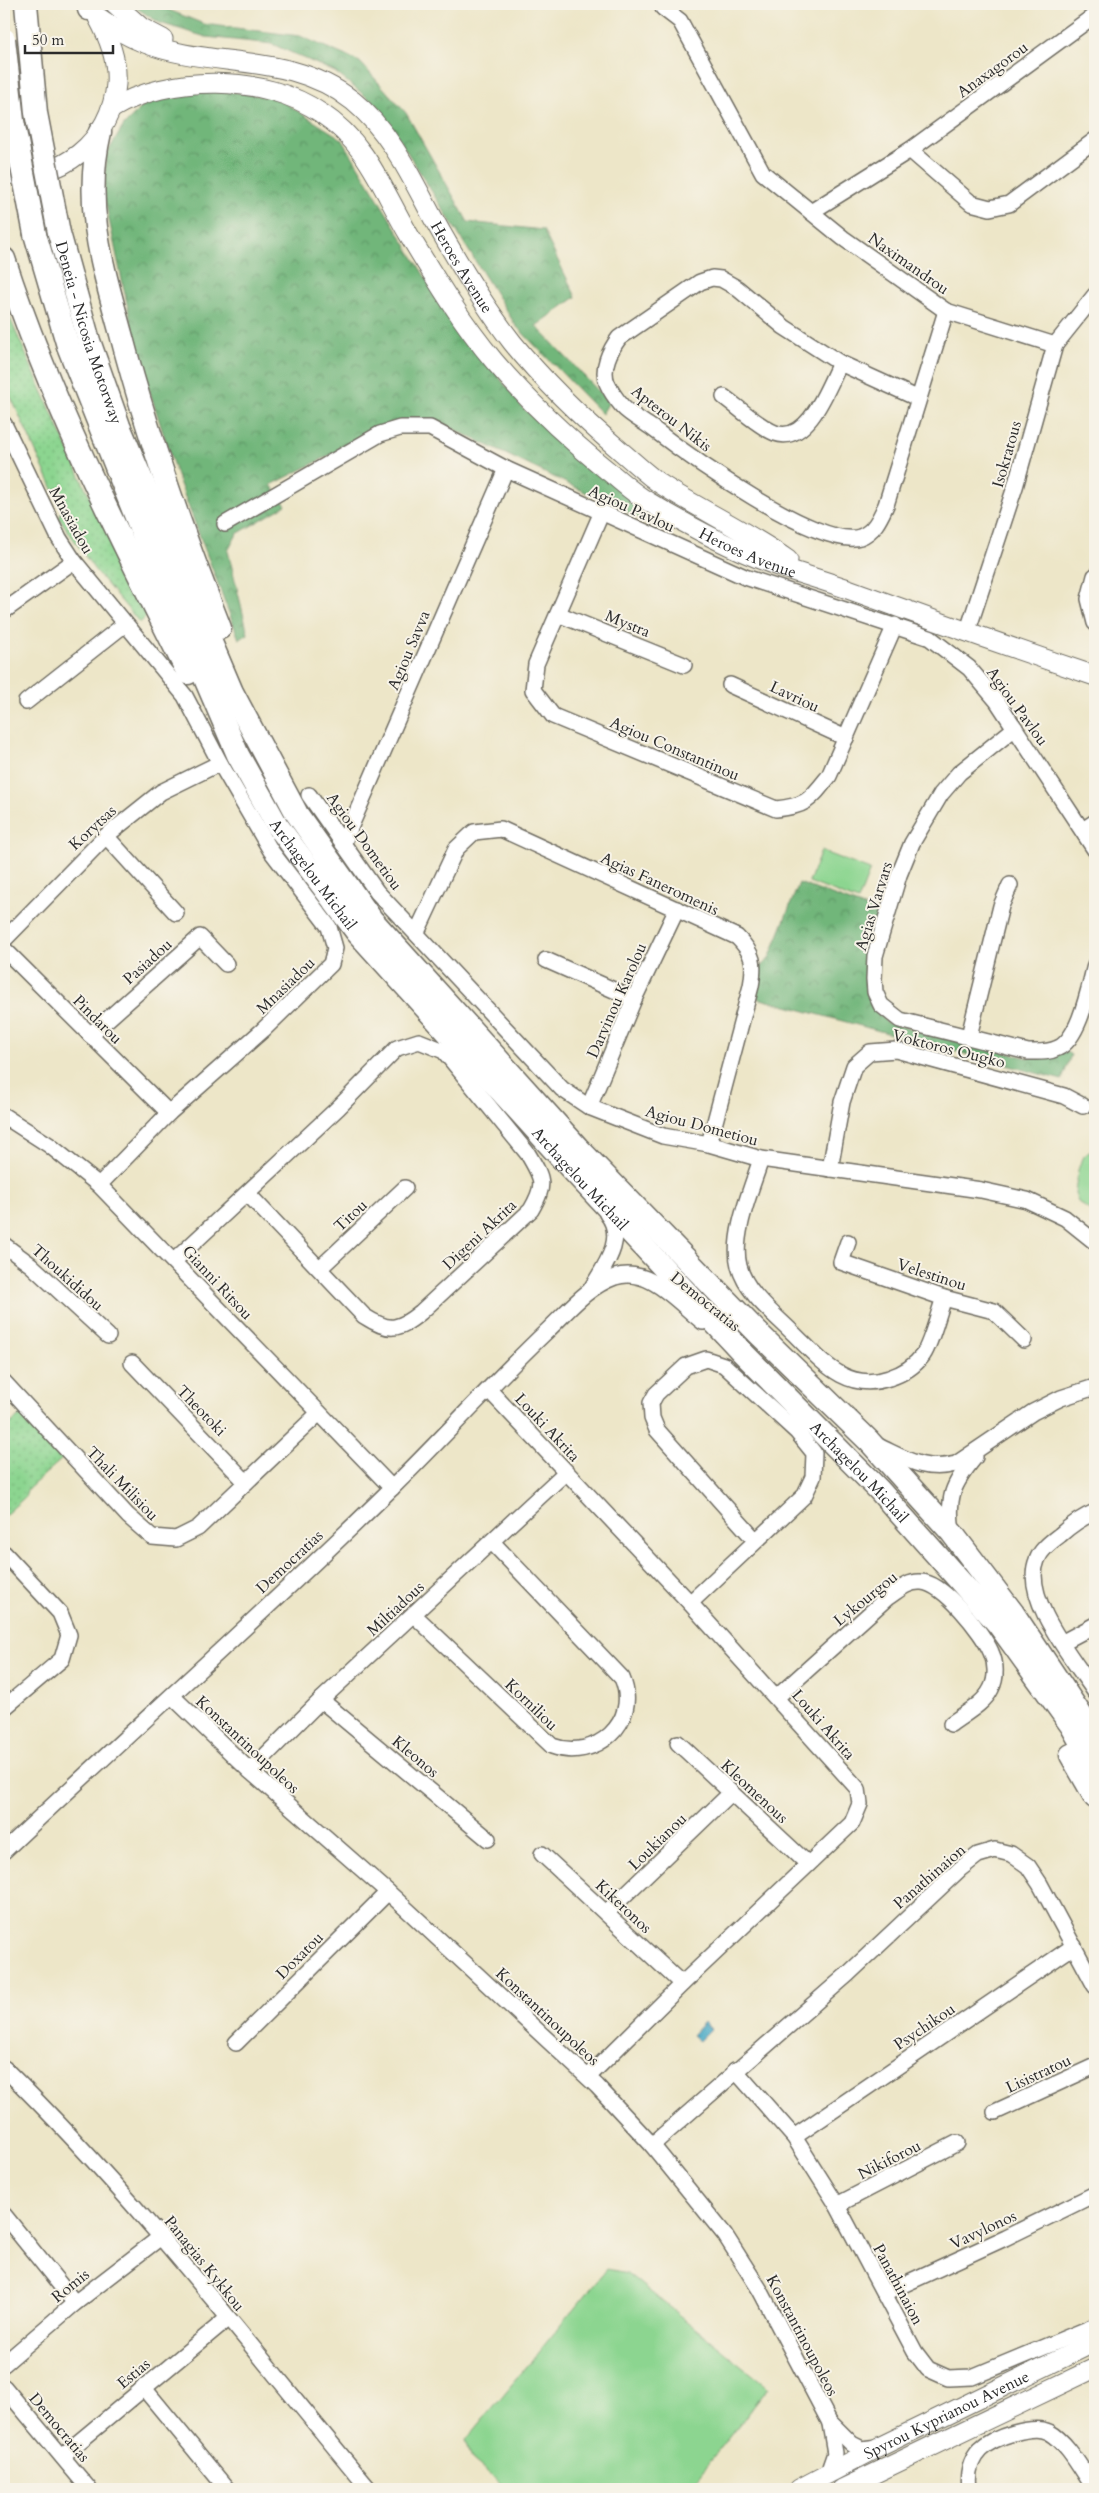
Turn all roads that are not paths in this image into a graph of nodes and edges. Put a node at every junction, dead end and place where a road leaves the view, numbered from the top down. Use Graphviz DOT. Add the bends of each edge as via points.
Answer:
graph roads {
  1 [pos="26,4"];
  2 [pos="115,4"];
  3 [pos="663,8"];
  4 [pos="90,9"];
  5 [pos="1095,15"];
  6 [pos="4,39"];
  7 [pos="234,59"];
  8 [pos="111,109"];
  9 [pos="100,132"];
  10 [pos="1095,140"];
  11 [pos="910,150"];
  12 [pos="4,173"];
  13 [pos="811,212"];
  14 [pos="4,259"];
  15 [pos="4,276"];
  16 [pos="1095,295"];
  17 [pos="19,307"];
  18 [pos="946,311"];
  19 [pos="1055,345"];
  20 [pos="840,363"];
  21 [pos="724,397"];
  22 [pos="917,398"];
  23 [pos="4,424"];
  24 [pos="506,470"];
  25 [pos="601,514"];
  26 [pos="225,524"];
  27 [pos="154,535"];
  28 [pos="74,561"];
  29 [pos="810,576"];
  30 [pos="1095,576"];
  31 [pos="4,611"];
  32 [pos="558,614"];
  33 [pos="1095,623"];
  34 [pos="125,624"];
  35 [pos="895,625"];
  36 [pos="967,633"];
  37 [pos="684,665"];
  38 [pos="1095,676"];
  39 [pos="730,685"];
  40 [pos="26,702"];
  41 [pos="1015,728"];
  42 [pos="846,738"];
  43 [pos="261,750"];
  44 [pos="229,759"];
  45 [pos="309,795"];
  46 [pos="1089,826"];
  47 [pos="106,836"];
  48 [pos="343,844"];
  49 [pos="1095,850"];
  50 [pos="1010,885"];
  51 [pos="678,909"];
  52 [pos="176,913"];
  53 [pos="417,932"];
  54 [pos="4,940"];
  55 [pos="4,949"];
  56 [pos="546,960"];
  57 [pos="226,964"];
  58 [pos="1095,965"];
  59 [pos="634,999"];
  60 [pos="90,1035"];
  61 [pos="969,1036"];
  62 [pos="1083,1106"];
  63 [pos="589,1107"];
  64 [pos="169,1113"];
  65 [pos="4,1116"];
  66 [pos="542,1122"];
  67 [pos="709,1144"];
  68 [pos="761,1159"];
  69 [pos="830,1169"];
  70 [pos="588,1179"];
  71 [pos="99,1184"];
  72 [pos="405,1188"];
  73 [pos="248,1194"];
  74 [pos="848,1242"];
  75 [pos="1095,1242"];
  76 [pos="4,1245"];
  77 [pos="174,1261"];
  78 [pos="320,1268"];
  79 [pos="591,1289"];
  80 [pos="944,1298"];
  81 [pos="108,1336"];
  82 [pos="1024,1340"];
  83 [pos="742,1352"];
  84 [pos="132,1363"];
  85 [pos="4,1382"];
  86 [pos="1095,1387"];
  87 [pos="489,1390"];
  88 [pos="319,1413"];
  89 [pos="868,1441"];
  90 [pos="987,1443"];
  91 [pos="566,1472"];
  92 [pos="246,1482"];
  93 [pos="392,1488"];
  94 [pos="1095,1512"];
  95 [pos="952,1533"];
  96 [pos="756,1541"];
  97 [pos="492,1542"];
  98 [pos="4,1553"];
  99 [pos="956,1576"];
  100 [pos="990,1581"];
  101 [pos="690,1603"];
  102 [pos="414,1615"];
  103 [pos="1095,1625"];
  104 [pos="1062,1642"];
  105 [pos="1095,1692"];
  106 [pos="172,1696"];
  107 [pos="777,1697"];
  108 [pos="321,1700"];
  109 [pos="4,1707"];
  110 [pos="1095,1714"];
  111 [pos="951,1724"];
  112 [pos="1095,1736"];
  113 [pos="678,1743"];
  114 [pos="1095,1768"];
  115 [pos="250,1771"];
  116 [pos="731,1793"];
  117 [pos="1095,1797"];
  118 [pos="488,1839"];
  119 [pos="4,1851"];
  120 [pos="542,1854"];
  121 [pos="808,1864"];
  122 [pos="388,1892"];
  123 [pos="606,1913"];
  124 [pos="1074,1946"];
  125 [pos="682,1984"];
  126 [pos="1095,1986"];
  127 [pos="236,2043"];
  128 [pos="1095,2066"];
  129 [pos="4,2068"];
  130 [pos="735,2070"];
  131 [pos="588,2077"];
  132 [pos="995,2112"];
  133 [pos="794,2137"];
  134 [pos="958,2143"];
  135 [pos="652,2145"];
  136 [pos="1095,2194"];
  137 [pos="836,2205"];
  138 [pos="4,2215"];
  139 [pos="162,2236"];
  140 [pos="885,2293"];
  141 [pos="75,2303"];
  142 [pos="227,2319"];
  143 [pos="1095,2326"];
  144 [pos="1095,2342"];
  145 [pos="4,2364"];
  146 [pos="1095,2368"];
  147 [pos="143,2387"];
  148 [pos="4,2388"];
  149 [pos="829,2420"];
  150 [pos="879,2447"];
  151 [pos="62,2456"];
  152 [pos="828,2472"];
  153 [pos="89,2489"];
  154 [pos="227,2489"];
  155 [pos="369,2489"];
  156 [pos="799,2489"];
  157 [pos="842,2489"];
  158 [pos="968,2489"];
  159 [pos="1095,2489"];
  1 -- 27 [label="highway, Deneia - Nicosia Motorway, bridge" via="36,113 59,233 89,341"];
  2 -- 7 [label="main road" via="142,28 169,42"];
  3 -- 13 [label="street, Naximandrou" via="680,21 763,172"];
  4 -- 7 [label="main road, Heroes Avenue" via="121,32 143,43 195,55"];
  4 -- 8 [label="main road" via="114,56 116,83"];
  5 -- 11 [label="street, Anaxagorou"];
  6 -- 27 [label="highway, bridge" via="13,121 34,234 68,346"];
  7 -- 29 [label="main road, Heroes Avenue" via="295,71 352,100 371,118 396,151 471,286 513,343 582,418 659,484 780,554"];
  8 -- 9 [label="main road"];
  8 -- 29 [label="main road, Heroes Avenue" via="142,94 172,86 211,84 247,87 289,97 320,112 348,134 373,166 450,301 493,360 563,435 645,500 722,542"];
  9 -- 12 [label="main road" via="85,149 55,168 26,174"];
  9 -- 43 [label="highway" via="92,175 94,218 130,370 156,456 244,691"];
  10 -- 11 [label="street" via="1009,204 990,208 971,203"];
  11 -- 13 [label="street, Anaxagorou"];
  13 -- 18 [label="street, Naximandrou"];
  14 -- 17 [label="highway"];
  15 -- 17 [label="main road"];
  16 -- 19 [label="street, Isokratous"];
  17 -- 44 [label="highway" via="72,435"];
  18 -- 19 [label="street, Naximandrou"];
  18 -- 22 [label="street, Apterou Nikis"];
  19 -- 36 [label="street, Isokratous" via="1015,486"];
  20 -- 21 [label="street" via="808,424 785,436 773,433"];
  20 -- 22 [label="street, Apterou Nikis"];
  20 -- 22 [label="street, Apterou Nikis" via="784,327 737,288 722,279 712,278 700,282 619,338 612,347 606,370 607,383 622,406 676,446 733,485 783,513 832,536 845,538 860,537 879,521"];
  23 -- 28 [label="street, Mnasiadou" via="59,538"];
  24 -- 25 [label="street, Agiou Pavlou"];
  24 -- 26 [label="street, Agiou Pavlou" via="430,428 400,428 380,434"];
  24 -- 48 [label="street, Agiou Savva"];
  25 -- 32 [label="street, Agiou Constantinou"];
  25 -- 35 [label="street, Agiou Pavlou" via="744,577"];
  27 -- 43 [label="highway, Archagelou Michail"];
  27 -- 44 [label="highway, Archagelou Michail"];
  28 -- 31 [label="street"];
  28 -- 34 [label="street, Mnasiadou"];
  29 -- 36 [label="main road, Heroes Avenue"];
  30 -- 33 [label="street" via="1089,599"];
  32 -- 37 [label="street, Mystra"];
  32 -- 42 [label="street, Agiou Constantinou" via="536,664 533,690 553,716 776,809 798,807 815,794 829,776"];
  34 -- 40 [label="street"];
  34 -- 44 [label="street, Mnasiadou" via="186,696"];
  35 -- 41 [label="street, Agiou Pavlou" via="930,638 952,652 997,701"];
  35 -- 42 [label="street, Agiou Constantinou"];
  36 -- 38 [label="main road, Heroes Avenue"];
  39 -- 42 [label="street, Lavriou"];
  41 -- 46 [label="street, Agiou Pavlou"];
  41 -- 61 [label="street, Agias Varvars" via="958,773 941,794 912,843 875,956 875,992 881,1005 900,1020"];
  43 -- 66 [label="highway, Archagelou Michail" via="297,814 372,920"];
  44 -- 47 [label="street, Korytsas" via="161,792"];
  44 -- 64 [label="street, Mnasiadou" via="271,851 328,927 335,948 331,964 263,1030"];
  44 -- 66 [label="highway, Archagelou Michail" via="356,931"];
  45 -- 48 [label="street, Agiou Dometiou"];
  46 -- 49 [label="street, Agiou Pavlou"];
  47 -- 52 [label="street"];
  47 -- 54 [label="street, Korytsas"];
  48 -- 53 [label="street, Agiou Dometiou" via="377,892"];
  50 -- 61 [label="street" via="1001,906"];
  51 -- 53 [label="street, Agias Faneromenis" via="501,829 474,832 456,849"];
  51 -- 59 [label="street, Darvinou Karolou"];
  51 -- 67 [label="street, Agias Faneromenis" via="737,937 748,948 754,966 752,986"];
  53 -- 63 [label="street, Agiou Dometiou" via="562,1088"];
  55 -- 60 [label="street, Pindarou"];
  56 -- 59 [label="street"];
  57 -- 60 [label="street, Pasiadou" via="200,937"];
  58 -- 61 [label="street, Agias Varvars" via="1076,1030 1060,1048 1028,1052"];
  59 -- 63 [label="street, Darvinou Karolou"];
  60 -- 64 [label="street, Pindarou"];
  62 -- 69 [label="street, Voktoros Ougko" via="1064,1096 896,1050 870,1052 854,1066 842,1102"];
  63 -- 67 [label="street, Agiou Dometiou" via="663,1136"];
  64 -- 71 [label="street, Mnasiadou"];
  65 -- 71 [label="street, Gianni Ritsou" via="49,1145"];
  66 -- 70 [label="highway, Archagelou Michail"];
  66 -- 70 [label="highway, Archagelou Michail" via="566,1163"];
  67 -- 68 [label="street, Agiou Dometiou"];
  68 -- 69 [label="street, Agiou Dometiou"];
  68 -- 80 [label="street" via="736,1249 739,1265 745,1282 763,1303 831,1370 849,1379 868,1382 899,1375 924,1354"];
  69 -- 75 [label="street, Agiou Dometiou" via="981,1190 1027,1200 1065,1218"];
  70 -- 79 [label="street, Democratias" via="615,1232 610,1256"];
  70 -- 83 [label="highway, Archagelou Michail"];
  70 -- 89 [label="highway, Archagelou Michail" via="758,1333"];
  71 -- 77 [label="street, Gianni Ritsou"];
  72 -- 78 [label="street, Titou"];
  73 -- 77 [label="street, Digeni Akrita"];
  73 -- 78 [label="street, Digeni Akrita"];
  73 -- 78 [label="street, Digeni Akrita" via="397,1048 419,1041 444,1050 528,1154 540,1173 541,1192 530,1210 404,1326 382,1327 364,1316"];
  74 -- 80 [label="street, Velestinou" via="841,1262"];
  76 -- 81 [label="street, Thoukididou"];
  77 -- 88 [label="street, Gianni Ritsou"];
  79 -- 83 [label="street, Democratias" via="616,1277 634,1275 655,1282"];
  79 -- 87 [label="street, Democratias"];
  80 -- 82 [label="street, Velestinou" via="994,1311"];
  83 -- 99 [label="highway, Archagelou Michail" via="880,1490"];
  84 -- 92 [label="street, Theotoki"];
  85 -- 92 [label="street, Thali Milisiou" via="152,1538 176,1539 198,1528"];
  86 -- 90 [label="street" via="1061,1398 1033,1412"];
  87 -- 91 [label="street, Louki Akrita"];
  87 -- 93 [label="street, Democratias"];
  88 -- 92 [label="street, Thali Milisiou"];
  88 -- 93 [label="street, Gianni Ritsou"];
  89 -- 90 [label="street" via="923,1467 941,1468 956,1464"];
  89 -- 95 [label="highway, Archagelou Michail"];
  90 -- 95 [label="street" via="955,1483 950,1511"];
  91 -- 97 [label="street, Miltiadous"];
  91 -- 101 [label="street, Louki Akrita"];
  93 -- 106 [label="street, Democratias"];
  94 -- 104 [label="street" via="1063,1532 1044,1548 1036,1560 1033,1574 1040,1607"];
  95 -- 100 [label="highway, Archagelou Michail"];
  96 -- 96 [label="street" via="804,1496 813,1477 814,1453 797,1432 724,1365 706,1359 686,1366 656,1394 651,1403 652,1418 657,1430"];
  96 -- 101 [label="street"];
  97 -- 102 [label="street, Miltiadous"];
  97 -- 102 [label="street, Korniliou" via="622,1678 627,1700 624,1715 608,1735 598,1744 579,1751 552,1746"];
  98 -- 109 [label="street" via="60,1613 69,1635 62,1659"];
  99 -- 114 [label="highway, Archagelou Michail" via="1036,1674 1071,1725"];
  99 -- 117 [label="highway" via="1027,1680"];
  100 -- 110 [label="highway" via="1013,1600"];
  100 -- 112 [label="highway, Archagelou Michail"];
  101 -- 107 [label="street, Louki Akrita"];
  102 -- 108 [label="street, Miltiadous"];
  103 -- 104 [label="street"];
  104 -- 105 [label="street"];
  106 -- 115 [label="street, Konstantinoupoleos"];
  106 -- 119 [label="street, Democratias"];
  107 -- 111 [label="street, Lykourgou" via="887,1598 907,1584 921,1582 936,1586 949,1596 991,1651 995,1666 991,1690 982,1701"];
  107 -- 121 [label="street, Louki Akrita" via="858,1788 860,1804 852,1822"];
  108 -- 115 [label="street, Miltiadous"];
  108 -- 118 [label="street, Kleonos"];
  113 -- 116 [label="street, Kleomenous"];
  115 -- 122 [label="street, Konstantinoupoleos"];
  116 -- 121 [label="street, Kleomenous"];
  116 -- 123 [label="street, Loukianou"];
  120 -- 123 [label="street, Kikeronos"];
  121 -- 125 [label="street, Louki Akrita"];
  122 -- 127 [label="street, Doxatou"];
  122 -- 131 [label="street, Konstantinoupoleos"];
  123 -- 125 [label="street, Kikeronos"];
  124 -- 126 [label="street, Panathinaion"];
  124 -- 130 [label="street, Panathinaion" via="1028,1866 1011,1854 995,1850 978,1855 848,1974"];
  124 -- 133 [label="street, Psychikou"];
  125 -- 131 [label="street, Louki Akrita"];
  128 -- 132 [label="street, Lisistratou"];
  129 -- 139 [label="street, Panagias Kykkou" via="53,2116"];
  130 -- 133 [label="street, Panathinaion"];
  130 -- 135 [label="street, Panathinaion"];
  131 -- 135 [label="street, Konstantinoupoleos"];
  133 -- 137 [label="street, Panathinaion"];
  134 -- 137 [label="street, Nikiforou"];
  135 -- 149 [label="street, Konstantinoupoleos" via="725,2235 760,2290"];
  136 -- 140 [label="street, Vavylonos"];
  137 -- 140 [label="street, Panathinaion"];
  138 -- 141 [label="street"];
  139 -- 141 [label="street, Romis"];
  139 -- 142 [label="street, Panagias Kykkou"];
  140 -- 143 [label="street, Panathinaion" via="915,2352 928,2369 948,2378 972,2377"];
  141 -- 145 [label="street, Romis"];
  142 -- 147 [label="street, Estias"];
  142 -- 155 [label="street, Panagias Kykkou"];
  144 -- 150 [label="main road, Spyrou Kyprianou Avenue"];
  146 -- 157 [label="main road, Spyrou Kyprianou Avenue"];
  147 -- 151 [label="street, Estias"];
  147 -- 154 [label="street"];
  148 -- 151 [label="street, Democratias"];
  149 -- 150 [label="street, Konstantinoupoleos" via="852,2444 862,2449"];
  149 -- 152 [label="street, Konstantinoupoleos" via="835,2452"];
  150 -- 152 [label="main road, Spyrou Kyprianou Avenue"];
  151 -- 153 [label="street, Democratias"];
  152 -- 156 [label="main road, Spyrou Kyprianou Avenue"];
  158 -- 159 [label="street" via="968,2474 981,2449 1013,2433 1031,2429 1049,2432 1059,2440"];
}
